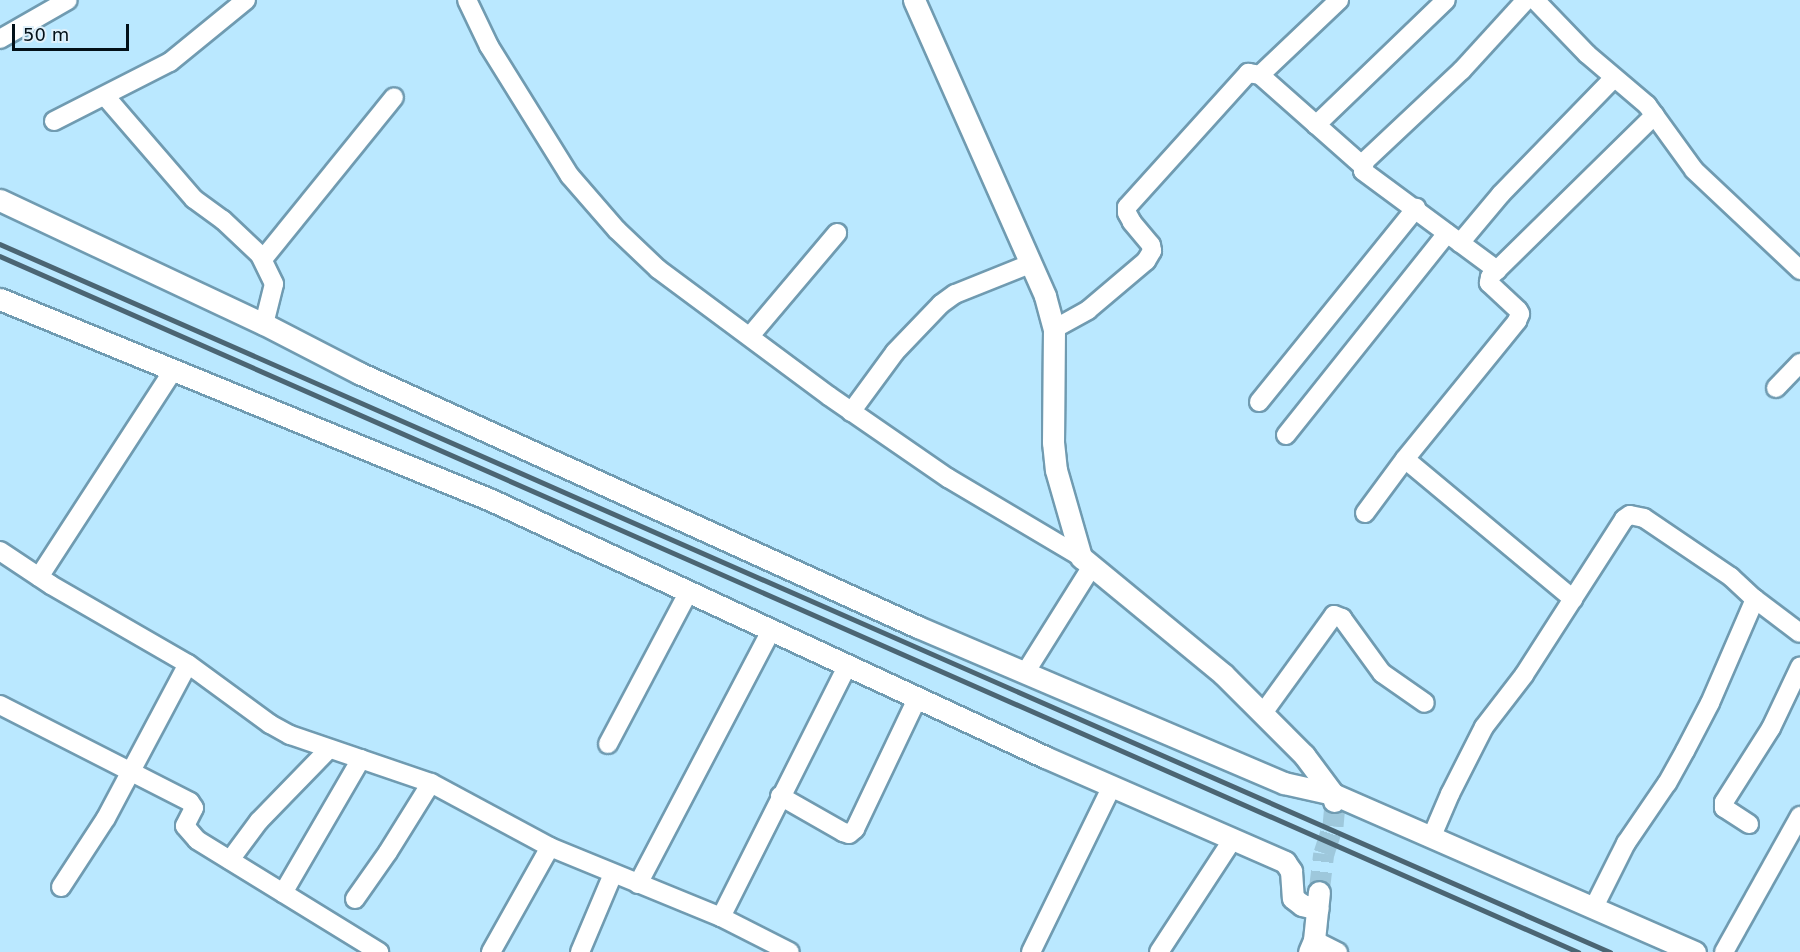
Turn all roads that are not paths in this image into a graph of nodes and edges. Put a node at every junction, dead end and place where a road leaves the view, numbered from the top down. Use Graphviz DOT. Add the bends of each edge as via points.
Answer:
graph roads {
  1 [pos="68,0"];
  2 [pos="246,0"];
  3 [pos="467,0"];
  4 [pos="914,0"];
  5 [pos="1339,0"];
  6 [pos="1446,0"];
  7 [pos="1526,0"];
  8 [pos="1535,0"];
  9 [pos="0,39"];
  10 [pos="1260,75"];
  11 [pos="1614,78"];
  12 [pos="105,96"];
  13 [pos="394,97"];
  14 [pos="1655,115"];
  15 [pos="54,121"];
  16 [pos="1316,125"];
  17 [pos="1363,166"];
  18 [pos="0,200"];
  19 [pos="1416,208"];
  20 [pos="837,233"];
  21 [pos="1453,238"];
  22 [pos="263,259"];
  23 [pos="1030,264"];
  24 [pos="1497,270"];
  25 [pos="1800,270"];
  26 [pos="0,299"];
  27 [pos="264,324"];
  28 [pos="1054,329"];
  29 [pos="750,336"];
  30 [pos="1800,363"];
  31 [pos="173,371"];
  32 [pos="1776,388"];
  33 [pos="1259,402"];
  34 [pos="851,412"];
  35 [pos="1286,435"];
  36 [pos="1405,459"];
  37 [pos="1365,513"];
  38 [pos="0,551"];
  39 [pos="1086,562"];
  40 [pos="39,576"];
  41 [pos="689,591"];
  42 [pos="1573,599"];
  43 [pos="1755,599"];
  44 [pos="772,629"];
  45 [pos="1800,633"];
  46 [pos="188,664"];
  47 [pos="848,664"];
  48 [pos="1800,667"];
  49 [pos="1024,672"];
  50 [pos="918,697"];
  51 [pos="1425,703"];
  52 [pos="0,705"];
  53 [pos="1263,713"];
  54 [pos="608,744"];
  55 [pos="330,749"];
  56 [pos="361,759"];
  57 [pos="130,773"];
  58 [pos="431,783"];
  59 [pos="1112,786"];
  60 [pos="780,796"];
  61 [pos="1334,799"];
  62 [pos="1800,816"];
  63 [pos="1749,824"];
  64 [pos="1432,836"];
  65 [pos="1233,839"];
  66 [pos="550,847"];
  67 [pos="230,860"];
  68 [pos="613,874"];
  69 [pos="638,884"];
  70 [pos="61,887"];
  71 [pos="283,893"];
  72 [pos="355,898"];
  73 [pos="1594,907"];
  74 [pos="721,917"];
  75 [pos="1312,946"];
  76 [pos="379,952"];
  77 [pos="491,952"];
  78 [pos="580,952"];
  79 [pos="790,952"];
  80 [pos="1031,952"];
  81 [pos="1159,952"];
  82 [pos="1338,952"];
  83 [pos="1695,952"];
  84 [pos="1724,952"];
  1 -- 9 [label="street"];
  2 -- 12 [label="street" via="170,62"];
  3 -- 29 [label="street" via="510,81 584,195 658,269"];
  4 -- 23 [label="street"];
  5 -- 10 [label="street"];
  6 -- 16 [label="street"];
  7 -- 17 [label="street" via="1462,70"];
  8 -- 11 [label="street"];
  10 -- 16 [label="street"];
  10 -- 28 [label="street" via="1253,72 1243,76 1127,207 1132,222 1151,245 1146,261 1088,310"];
  11 -- 14 [label="street"];
  11 -- 21 [label="street"];
  12 -- 15 [label="street"];
  12 -- 22 [label="street" via="194,199 245,239"];
  13 -- 22 [label="street"];
  14 -- 24 [label="street"];
  14 -- 25 [label="street" via="1694,170"];
  16 -- 17 [label="street"];
  17 -- 19 [label="street" via="1363,171"];
  18 -- 27 [label="street"];
  19 -- 21 [label="street"];
  19 -- 33 [label="street"];
  20 -- 29 [label="street"];
  21 -- 24 [label="street"];
  21 -- 35 [label="street"];
  22 -- 27 [label="street" via="274,284"];
  23 -- 28 [label="street"];
  23 -- 34 [label="street" via="955,294 940,304 895,352"];
  24 -- 36 [label="street" via="1489,283 1520,316"];
  26 -- 31 [label="street"];
  27 -- 49 [label="street" via="423,403"];
  28 -- 39 [label="street" via="1056,470"];
  29 -- 34 [label="street"];
  30 -- 32 [label="street"];
  31 -- 40 [label="street"];
  31 -- 41 [label="street" via="491,500"];
  34 -- 39 [label="street" via="948,478"];
  36 -- 37 [label="street"];
  36 -- 42 [label="street"];
  38 -- 40 [label="street"];
  39 -- 49 [label="street"];
  39 -- 53 [label="street" via="1223,674"];
  40 -- 46 [label="street"];
  41 -- 44 [label="street"];
  41 -- 54 [label="street"];
  42 -- 43 [label="street" via="1630,515 1644,518 1671,534"];
  42 -- 64 [label="street" via="1524,675 1484,727"];
  43 -- 45 [label="street"];
  43 -- 73 [label="street" via="1710,704 1668,783 1626,843"];
  44 -- 47 [label="street"];
  44 -- 69 [label="street"];
  46 -- 55 [label="street" via="270,724"];
  46 -- 57 [label="street"];
  47 -- 50 [label="street"];
  47 -- 60 [label="street"];
  48 -- 63 [label="street" via="1771,729 1724,802 1724,808"];
  49 -- 61 [label="street" via="1284,783"];
  50 -- 59 [label="street"];
  50 -- 60 [label="street" via="855,829 849,834"];
  51 -- 53 [label="street" via="1382,673 1342,618 1334,615"];
  52 -- 57 [label="street"];
  53 -- 61 [label="street" via="1304,754"];
  55 -- 56 [label="street"];
  55 -- 67 [label="street" via="259,821"];
  56 -- 58 [label="street"];
  56 -- 71 [label="street"];
  57 -- 67 [label="street" via="192,803 193,811 185,827 197,840"];
  57 -- 70 [label="street"];
  58 -- 66 [label="street"];
  58 -- 72 [label="street"];
  59 -- 65 [label="street"];
  59 -- 80 [label="street"];
  60 -- 74 [label="street"];
  61 -- 64 [label="street"];
  62 -- 84 [label="street"];
  64 -- 73 [label="street"];
  65 -- 75 [label="street" via="1284,862 1291,871 1293,898 1302,905 1318,900"];
  65 -- 81 [label="street"];
  66 -- 68 [label="street"];
  66 -- 77 [label="street"];
  67 -- 71 [label="street"];
  68 -- 69 [label="street"];
  68 -- 78 [label="street"];
  69 -- 74 [label="street"];
  71 -- 76 [label="street"];
  73 -- 83 [label="street"];
  74 -- 79 [label="street"];
  75 -- 82 [label="street"];
}
